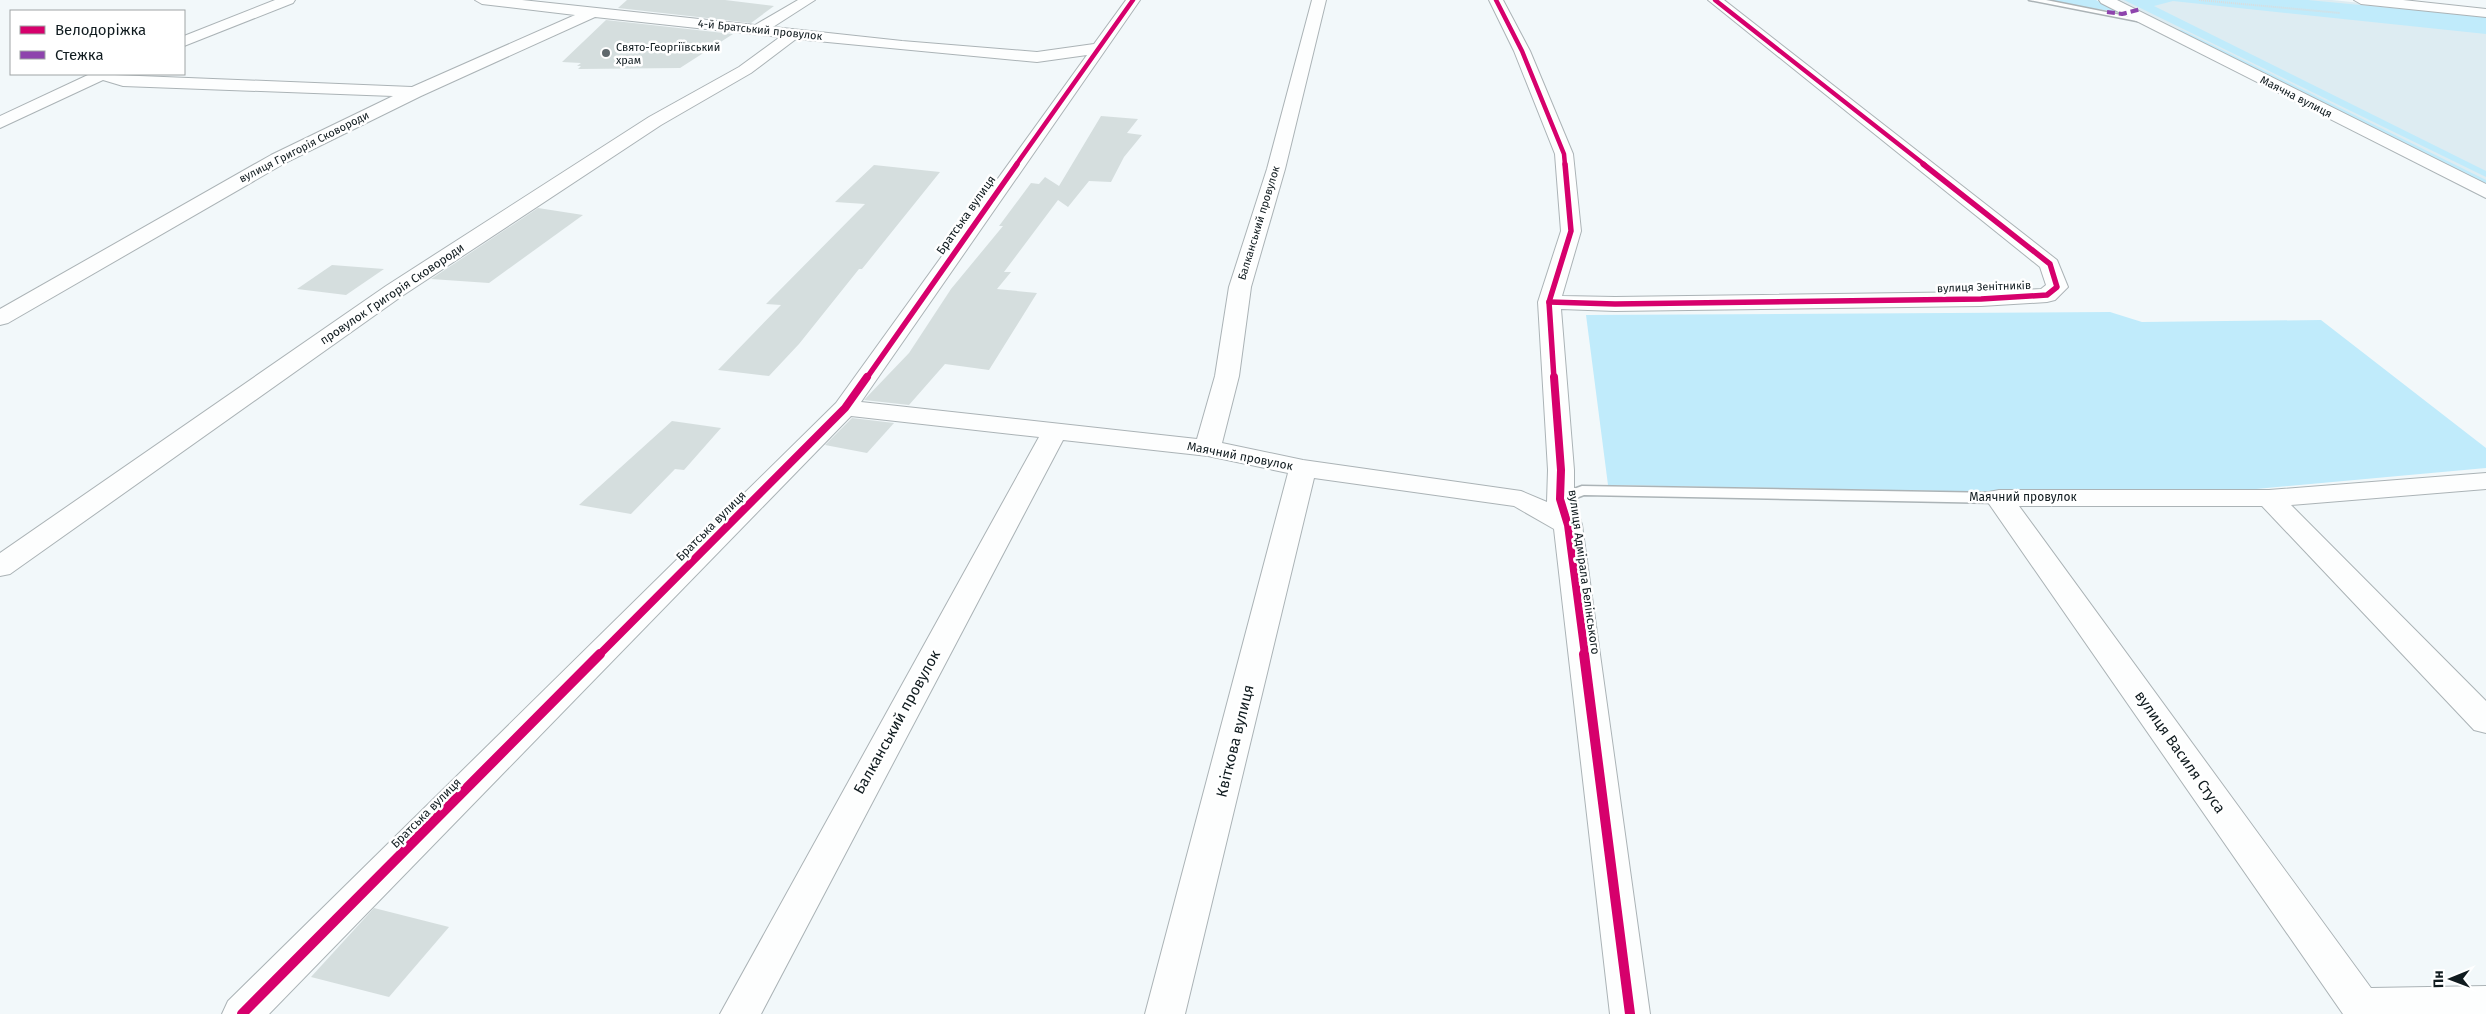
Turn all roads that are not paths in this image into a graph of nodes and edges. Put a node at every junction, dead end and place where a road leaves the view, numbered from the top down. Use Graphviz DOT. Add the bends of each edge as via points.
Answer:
graph roads {
  1 [pos="288,0"];
  2 [pos="482,0"];
  3 [pos="808,0"];
  4 [pos="1133,0"];
  5 [pos="1319,0"];
  6 [pos="1496,0"];
  7 [pos="1715,0"];
  8 [pos="2033,0"];
  9 [pos="2106,0"];
  10 [pos="2361,0"];
  11 [pos="2434,0"];
  12 [pos="2486,5"];
  13 [pos="593,12"];
  14 [pos="2486,13"];
  15 [pos="2146,21"];
  16 [pos="758,30"];
  17 [pos="793,34"];
  18 [pos="185,41"];
  19 [pos="1099,48"];
  20 [pos="1037,57"];
  21 [pos="1081,71"];
  22 [pos="99,75"];
  23 [pos="104,75"];
  24 [pos="414,92"];
  25 [pos="0,123"];
  26 [pos="2486,192"];
  27 [pos="1549,302"];
  28 [pos="0,318"];
  29 [pos="845,408"];
  30 [pos="1055,431"];
  31 [pos="1208,448"];
  32 [pos="1303,468"];
  33 [pos="2486,481"];
  34 [pos="1560,498"];
  35 [pos="1999,498"];
  36 [pos="2269,498"];
  37 [pos="1568,525"];
  38 [pos="0,567"];
  39 [pos="2486,721"];
  40 [pos="2486,1004"];
  41 [pos="2364,1011"];
  42 [pos="242,1014"];
  43 [pos="740,1014"];
  44 [pos="1166,1014"];
  45 [pos="1630,1014"];
  1 -- 18 [label="street"];
  2 -- 13 [label="street, 4-й Братський провулок"];
  3 -- 16 [label="street"];
  4 -- 19 [label="street, Братська вулиця"];
  5 -- 31 [label="street, Балканський провулок" via="1276,169 1240,287 1227,376"];
  6 -- 27 [label="street, вулиця Адмірала Белінського" via="1522,51 1564,154 1571,231"];
  7 -- 27 [label="street, вулиця Зенітників" via="2050,264 2057,287 2047,295 1981,299"];
  8 -- 15 [label="lane"];
  9 -- 15 [label="street, Маячна вулиця"];
  10 -- 14 [label="street"];
  11 -- 12 [label="street"];
  13 -- 16 [label="street, 4-й Братський провулок"];
  13 -- 24 [label="street, вулиця Григорія Сковороди"];
  15 -- 26 [label="street, Маячна вулиця"];
  16 -- 17 [label="street, 4-й Братський провулок"];
  17 -- 20 [label="street, 4-й Братський провулок"];
  17 -- 38 [label="street, провулок Григорія Сковороди" via="745,70 655,121 394,291"];
  19 -- 20 [label="street, 4-й Братський провулок"];
  19 -- 21 [label="street, Братська вулиця"];
  20 -- 21 [label="street, 4-й Братський провулок"];
  21 -- 29 [label="street, Братська вулиця"];
  22 -- 25 [label="street"];
  23 -- 24 [label="street" via="123,81"];
  24 -- 28 [label="street, вулиця Григорія Сковороди" via="278,159"];
  27 -- 34 [label="street, вулиця Адмірала Белінського" via="1561,470"];
  29 -- 30 [label="street, Маячний провулок"];
  29 -- 42 [label="street, Братська вулиця"];
  30 -- 31 [label="street, Маячний провулок"];
  30 -- 43 [label="street, Балканський провулок"];
  31 -- 32 [label="street, Маячний провулок"];
  32 -- 37 [label="street, Маячний провулок" via="1521,499"];
  32 -- 44 [label="street, Квіткова вулиця"];
  33 -- 36 [label="street, Маячний провулок"];
  34 -- 35 [label="lane, Маячний провулок" via="1582,490"];
  34 -- 37 [label="street, вулиця Адмірала Белінського"];
  35 -- 36 [label="street, Маячний провулок"];
  35 -- 41 [label="street, вулиця Василя Стуса"];
  36 -- 39 [label="street"];
  37 -- 45 [label="street, вулиця Адмірала Белінського"];
  40 -- 41 [label="street, вулиця Василя Стуса"];
}
